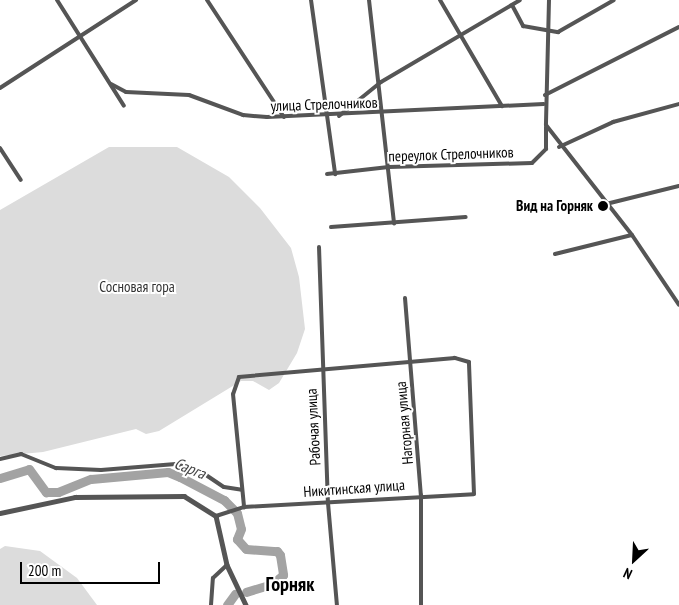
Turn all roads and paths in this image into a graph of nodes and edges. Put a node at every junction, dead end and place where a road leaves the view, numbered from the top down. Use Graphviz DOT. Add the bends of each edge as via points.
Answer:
graph roads {
  1 [pos="57,0"];
  2 [pos="136,0"];
  3 [pos="207,0"];
  4 [pos="310,0"];
  5 [pos="369,0"];
  6 [pos="440,0"];
  7 [pos="520,0"];
  8 [pos="549,0"];
  9 [pos="614,0"];
  10 [pos="512,5"];
  11 [pos="679,27"];
  12 [pos="549,31"];
  13 [pos="82,35"];
  14 [pos="461,35"];
  15 [pos="380,82"];
  16 [pos="111,84"];
  17 [pos="0,88"];
  18 [pos="545,96"];
  19 [pos="544,104"];
  20 [pos="679,104"];
  21 [pos="124,106"];
  22 [pos="502,106"];
  23 [pos="385,113"];
  24 [pos="329,116"];
  25 [pos="339,116"];
  26 [pos="284,117"];
  27 [pos="546,125"];
  28 [pos="558,147"];
  29 [pos="0,148"];
  30 [pos="389,167"];
  31 [pos="327,174"];
  32 [pos="335,174"];
  33 [pos="21,180"];
  34 [pos="679,186"];
  35 [pos="606,204"];
  36 [pos="466,218"];
  37 [pos="394,224"];
  38 [pos="331,227"];
  39 [pos="632,235"];
  40 [pos="319,247"];
  41 [pos="555,254"];
  42 [pos="405,298"];
  43 [pos="679,306"];
  44 [pos="410,362"];
  45 [pos="322,371"];
  46 [pos="0,459"];
  47 [pos="242,490"];
  48 [pos="421,495"];
  49 [pos="328,503"];
  50 [pos="244,507"];
  51 [pos="0,513"];
  52 [pos="216,516"];
  53 [pos="228,565"];
  54 [pos="211,605"];
  55 [pos="246,605"];
  56 [pos="337,605"];
  57 [pos="421,605"];
  1 -- 13 [label="street"];
  2 -- 13 [label="street"];
  3 -- 26 [label="street"];
  4 -- 24 [label="street"];
  5 -- 15 [label="street"];
  6 -- 14 [label="street"];
  7 -- 10 [label="street"];
  8 -- 12 [label="street, переулок Стрелочников"];
  9 -- 12 [label="street" via="558,32"];
  10 -- 12 [label="street" via="523,26"];
  10 -- 14 [label="street"];
  11 -- 18 [label="street"];
  12 -- 18 [label="street, переулок Стрелочников"];
  13 -- 16 [label="street"];
  13 -- 17 [label="street"];
  14 -- 15 [label="street"];
  14 -- 22 [label="street"];
  15 -- 23 [label="street"];
  15 -- 25 [label="street"];
  16 -- 21 [label="street"];
  16 -- 26 [label="street, улица Стрелочников" via="126,92 189,95 243,115"];
  18 -- 19 [label="street, переулок Стрелочников"];
  19 -- 22 [label="street, улица Стрелочников"];
  19 -- 27 [label="street, переулок Стрелочников"];
  20 -- 28 [label="street" via="613,122"];
  22 -- 23 [label="street, улица Стрелочников"];
  23 -- 25 [label="street, улица Стрелочников"];
  23 -- 30 [label="street"];
  24 -- 25 [label="street, улица Стрелочников"];
  24 -- 26 [label="street, улица Стрелочников"];
  24 -- 32 [label="street"];
  27 -- 28 [label="street"];
  27 -- 30 [label="street, переулок Стрелочников" via="546,149 532,163"];
  28 -- 35 [label="street"];
  29 -- 33 [label="street"];
  30 -- 32 [label="street, переулок Стрелочников"];
  30 -- 37 [label="street"];
  31 -- 32 [label="street, переулок Стрелочников"];
  34 -- 35 [label="street"];
  35 -- 39 [label="street"];
  36 -- 37 [label="street"];
  37 -- 38 [label="street"];
  39 -- 41 [label="street"];
  39 -- 43 [label="street"];
  40 -- 45 [label="street, Рабочая улица"];
  42 -- 44 [label="street, Нагорная улица"];
  44 -- 45 [label="street"];
  44 -- 48 [label="street, Нагорная улица"];
  44 -- 48 [label="street, Никитинская улица" via="455,358 469,362 474,494"];
  45 -- 47 [label="street" via="252,373 239,377 233,394"];
  45 -- 49 [label="street, Рабочая улица"];
  46 -- 47 [label="street" via="21,454 56,468 176,464 203,473 224,487"];
  47 -- 50 [label="street"];
  48 -- 49 [label="street, Никитинская улица"];
  48 -- 57 [label="street, Нагорная улица"];
  49 -- 50 [label="street, Никитинская улица"];
  49 -- 56 [label="street, Рабочая улица"];
  50 -- 52 [label="street, Никитинская улица"];
  51 -- 52 [label="street" via="75,497 184,496"];
  52 -- 53 [label="street"];
  53 -- 54 [label="street" via="213,578"];
  53 -- 55 [label="street"];
}
